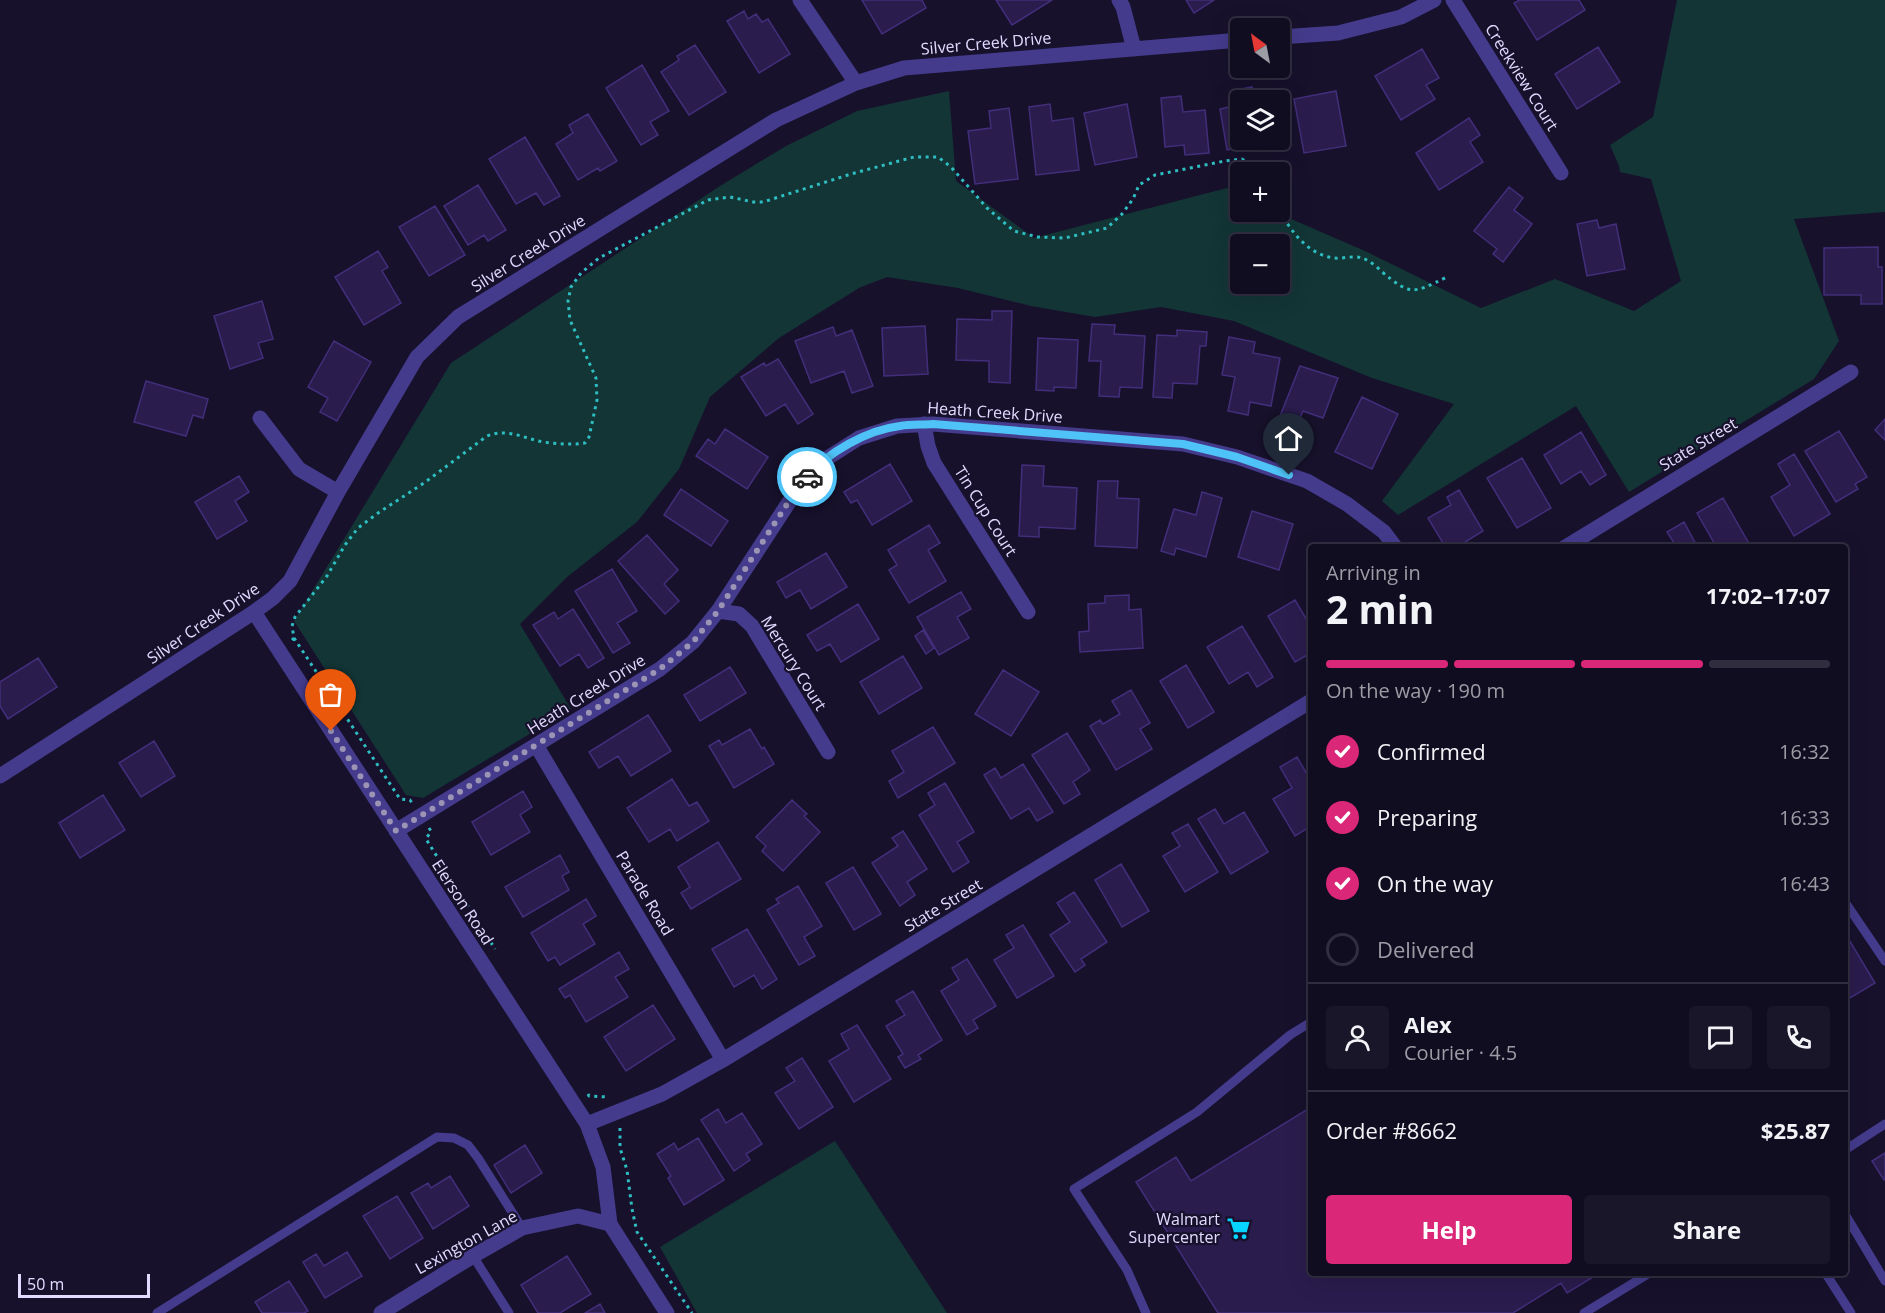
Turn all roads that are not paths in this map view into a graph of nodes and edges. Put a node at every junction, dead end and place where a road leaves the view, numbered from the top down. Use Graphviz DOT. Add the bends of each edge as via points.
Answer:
graph roads {
  1 [pos="800,0"];
  2 [pos="1119,0"];
  3 [pos="1434,0"];
  4 [pos="1453,0"];
  5 [pos="1290,37"];
  6 [pos="1230,41"];
  7 [pos="1134,49"];
  8 [pos="856,83"];
  9 [pos="1561,173"];
  10 [pos="1851,372"];
  11 [pos="260,418"];
  12 [pos="924,424"];
  13 [pos="338,492"];
  14 [pos="1393,544"];
  15 [pos="1570,544"];
  16 [pos="718,611"];
  17 [pos="254,612"];
  18 [pos="1028,612"];
  19 [pos="1308,703"];
  20 [pos="536,746"];
  21 [pos="828,752"];
  22 [pos="0,776"];
  23 [pos="396,831"];
  24 [pos="1848,906"];
  25 [pos="1885,961"];
  26 [pos="1308,1024"];
  27 [pos="723,1060"];
  28 [pos="586,1124"];
  29 [pos="1885,1124"];
  30 [pos="1848,1148"];
  31 [pos="1848,1219"];
  32 [pos="610,1224"];
  33 [pos="522,1228"];
  34 [pos="473,1256"];
  35 [pos="1645,1276"];
  36 [pos="1827,1276"];
  37 [pos="1885,1281"];
  38 [pos="157,1313"];
  39 [pos="381,1313"];
  40 [pos="508,1313"];
  41 [pos="667,1313"];
  42 [pos="1146,1313"];
  43 [pos="1584,1313"];
  44 [pos="1851,1313"];
  1 -- 8 [label="street"];
  2 -- 7 [label="street"];
  3 -- 5 [label="street" via="1401,17 1338,33"];
  4 -- 9 [label="street, Creekview Court"];
  6 -- 7 [label="street, Silver Creek Drive"];
  7 -- 8 [label="street, Silver Creek Drive" via="904,68"];
  8 -- 13 [label="street, Silver Creek Drive" via="776,120 458,317 417,357"];
  10 -- 15 [label="street, State Street"];
  11 -- 13 [label="street" via="299,469"];
  12 -- 14 [label="street, Heath Creek Drive" via="1183,444 1237,457 1306,482 1347,504 1384,532"];
  12 -- 16 [label="street, Heath Creek Drive" via="897,426 858,438 818,464 791,498"];
  12 -- 18 [label="street, Tin Cup Court" via="934,463"];
  13 -- 17 [label="street, Silver Creek Drive" via="290,581"];
  16 -- 20 [label="street, Heath Creek Drive" via="693,642 660,669"];
  16 -- 21 [label="street, Mercury Court" via="739,614 752,626"];
  17 -- 22 [label="street, Silver Creek Drive"];
  17 -- 23 [label="street, Elerson Road"];
  19 -- 27 [label="street, State Street"];
  20 -- 23 [label="street, Heath Creek Drive"];
  20 -- 27 [label="street, Parade Road"];
  23 -- 28 [label="street, Elerson Road"];
  24 -- 25 [label="lane"];
  26 -- 42 [label="lane" via="1197,1112 1074,1190 1127,1270"];
  27 -- 28 [label="street, State Street" via="662,1094"];
  28 -- 32 [label="street, Elerson Road" via="603,1167"];
  29 -- 30 [label="lane"];
  31 -- 37 [label="lane"];
  32 -- 33 [label="street, Lexington Lane" via="578,1216"];
  32 -- 41 [label="street"];
  33 -- 34 [label="street, Lexington Lane"];
  33 -- 38 [label="lane" via="468,1145 454,1138 436,1137"];
  34 -- 39 [label="street, Lexington Lane"];
  34 -- 40 [label="lane"];
  35 -- 43 [label="lane"];
  36 -- 44 [label="lane"];
}
